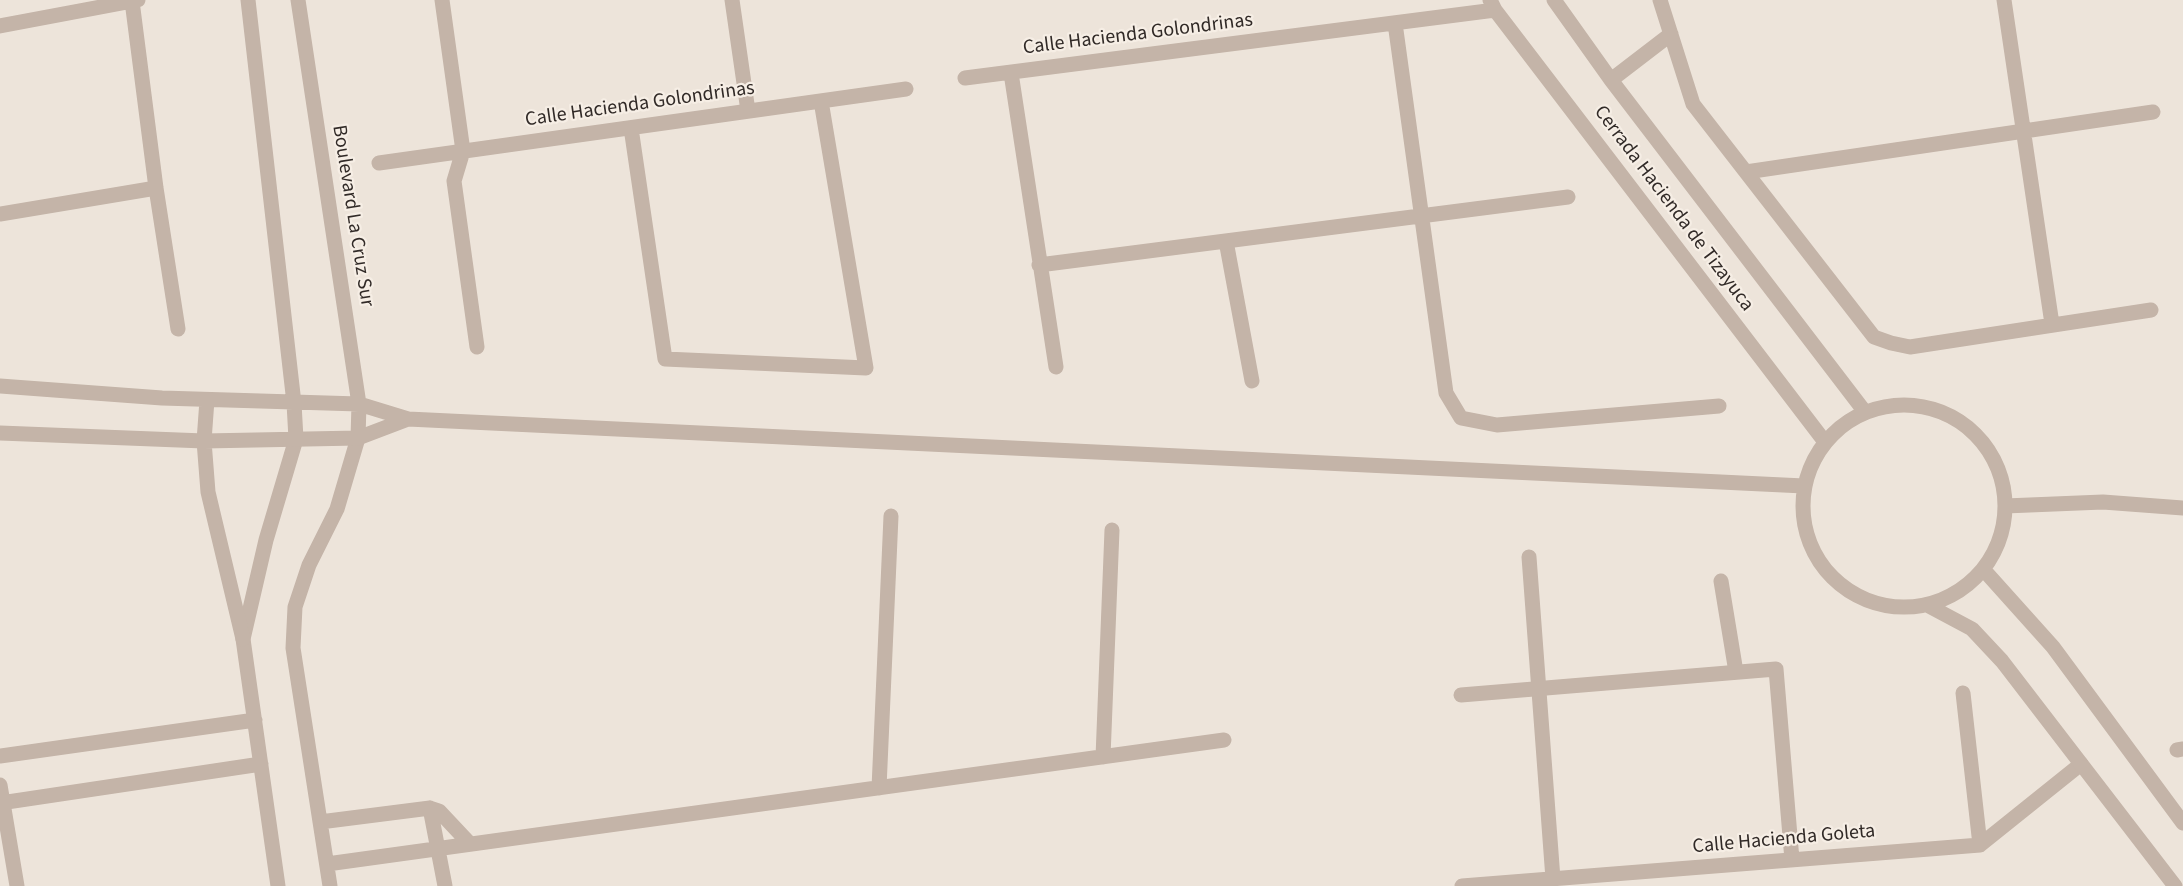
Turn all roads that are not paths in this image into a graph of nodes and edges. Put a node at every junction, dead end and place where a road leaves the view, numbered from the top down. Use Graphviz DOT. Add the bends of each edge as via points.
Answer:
graph roads {
  1 [pos="248,0"];
  2 [pos="298,0"];
  3 [pos="442,0"];
  4 [pos="732,0"];
  5 [pos="1554,0"];
  6 [pos="1660,0"];
  7 [pos="2004,0"];
  8 [pos="135,1"];
  9 [pos="1493,5"];
  10 [pos="1395,23"];
  11 [pos="0,26"];
  12 [pos="1671,34"];
  13 [pos="1011,73"];
  14 [pos="965,78"];
  15 [pos="1611,80"];
  16 [pos="906,89"];
  17 [pos="822,101"];
  18 [pos="748,111"];
  19 [pos="2153,112"];
  20 [pos="632,128"];
  21 [pos="2024,131"];
  22 [pos="463,151"];
  23 [pos="379,163"];
  24 [pos="1746,172"];
  25 [pos="156,188"];
  26 [pos="1569,197"];
  27 [pos="0,214"];
  28 [pos="1421,216"];
  29 [pos="1226,241"];
  30 [pos="1039,265"];
  31 [pos="2151,310"];
  32 [pos="2052,324"];
  33 [pos="178,329"];
  34 [pos="477,347"];
  35 [pos="1056,367"];
  36 [pos="1252,381"];
  37 [pos="0,386"];
  38 [pos="207,400"];
  39 [pos="294,403"];
  40 [pos="359,404"];
  41 [pos="1719,406"];
  42 [pos="1865,412"];
  43 [pos="408,419"];
  44 [pos="0,433"];
  45 [pos="358,438"];
  46 [pos="296,439"];
  47 [pos="204,441"];
  48 [pos="1825,442"];
  49 [pos="1804,486"];
  50 [pos="2005,506"];
  51 [pos="2183,508"];
  52 [pos="891,516"];
  53 [pos="1112,530"];
  54 [pos="1529,557"];
  55 [pos="1983,569"];
  56 [pos="1721,581"];
  57 [pos="1928,605"];
  58 [pos="243,639"];
  59 [pos="1736,672"];
  60 [pos="1539,688"];
  61 [pos="1963,693"];
  62 [pos="1461,695"];
  63 [pos="255,720"];
  64 [pos="1224,740"];
  65 [pos="0,756"];
  66 [pos="1103,757"];
  67 [pos="261,764"];
  68 [pos="2081,764"];
  69 [pos="0,785"];
  70 [pos="879,788"];
  71 [pos="1,803"];
  72 [pos="430,808"];
  73 [pos="320,822"];
  74 [pos="2183,823"];
  75 [pos="471,844"];
  76 [pos="1980,845"];
  77 [pos="438,849"];
  78 [pos="1792,860"];
  79 [pos="327,864"];
  80 [pos="1553,879"];
  81 [pos="17,886"];
  82 [pos="279,886"];
  83 [pos="330,886"];
  84 [pos="445,886"];
  85 [pos="1462,886"];
  86 [pos="2175,886"];
  1 -- 39 [label="street"];
  2 -- 40 [label="street, Boulevard La Cruz Sur"];
  3 -- 22 [label="street"];
  4 -- 18 [label="street"];
  5 -- 15 [label="street, Cerrada Hacienda de Tizayuca"];
  6 -- 12 [label="street"];
  7 -- 21 [label="street"];
  8 -- 11 [label="street"];
  8 -- 25 [label="street"];
  9 -- 10 [label="street, Calle Hacienda Golondrinas"];
  9 -- 48 [label="street, Cerrada Hacienda de Tizayuca"];
  10 -- 13 [label="street, Calle Hacienda Golondrinas"];
  10 -- 28 [label="street"];
  12 -- 15 [label="street"];
  12 -- 24 [label="street" via="1693,104"];
  13 -- 14 [label="street, Calle Hacienda Golondrinas"];
  13 -- 30 [label="street"];
  15 -- 42 [label="street, Cerrada Hacienda de Tizayuca"];
  16 -- 17 [label="street, Calle Hacienda Golondrinas"];
  17 -- 18 [label="street, Calle Hacienda Golondrinas"];
  17 -- 20 [label="street" via="866,368 665,359"];
  18 -- 20 [label="street, Calle Hacienda Golondrinas"];
  19 -- 21 [label="street"];
  20 -- 22 [label="street, Calle Hacienda Golondrinas"];
  21 -- 24 [label="street"];
  21 -- 32 [label="street"];
  22 -- 23 [label="street, Calle Hacienda Golondrinas"];
  22 -- 34 [label="street" via="454,181"];
  24 -- 32 [label="street" via="1874,337 1910,347"];
  25 -- 27 [label="street"];
  25 -- 33 [label="street"];
  26 -- 28 [label="street"];
  28 -- 29 [label="street"];
  28 -- 41 [label="street" via="1446,393 1461,418 1497,424"];
  29 -- 30 [label="street"];
  29 -- 36 [label="street"];
  30 -- 35 [label="street"];
  31 -- 32 [label="street"];
  37 -- 38 [label="street"];
  38 -- 39 [label="street"];
  38 -- 47 [label="street"];
  39 -- 40 [label="street"];
  39 -- 46 [label="street"];
  40 -- 43 [label="street"];
  40 -- 45 [label="street, Boulevard La Cruz Sur"];
  42 -- 48 [label="street" via="1837,429"];
  42 -- 50 [label="street" via="1897,404 1930,407 1960,421 1984,444 2000,474"];
  43 -- 45 [label="street"];
  43 -- 49 [label="street"];
  44 -- 47 [label="street"];
  45 -- 46 [label="street"];
  45 -- 73 [label="street, Boulevard La Cruz Sur" via="337,509 309,565 295,607 293,648"];
  46 -- 47 [label="street"];
  46 -- 58 [label="street" via="266,540"];
  47 -- 58 [label="street" via="208,492"];
  48 -- 49 [label="street"];
  49 -- 57 [label="street" via="1803,520 1813,552 1834,579 1861,599 1894,607"];
  50 -- 51 [label="street" via="2103,502"];
  50 -- 55 [label="street" via="2000,540"];
  52 -- 70 [label="street"];
  53 -- 66 [label="street"];
  54 -- 60 [label="street"];
  55 -- 57 [label="street" via="1959,592"];
  55 -- 74 [label="street" via="2053,646"];
  56 -- 59 [label="street"];
  57 -- 68 [label="street" via="1972,629 2002,661"];
  58 -- 63 [label="street"];
  59 -- 60 [label="street"];
  59 -- 78 [label="street" via="1776,669"];
  60 -- 62 [label="street"];
  60 -- 80 [label="street"];
  61 -- 76 [label="street"];
  63 -- 65 [label="street"];
  63 -- 67 [label="street"];
  64 -- 66 [label="street"];
  66 -- 70 [label="street"];
  67 -- 71 [label="street"];
  67 -- 82 [label="street"];
  68 -- 76 [label="street"];
  68 -- 86 [label="street"];
  69 -- 71 [label="street"];
  70 -- 75 [label="street"];
  71 -- 81 [label="street"];
  72 -- 73 [label="street"];
  72 -- 75 [label="street" via="439,811"];
  72 -- 77 [label="street"];
  73 -- 79 [label="street, Boulevard La Cruz Sur"];
  75 -- 77 [label="street"];
  76 -- 78 [label="street, Calle Hacienda Goleta"];
  77 -- 79 [label="street"];
  77 -- 84 [label="street"];
  78 -- 80 [label="street, Calle Hacienda Goleta"];
  79 -- 83 [label="street, Boulevard La Cruz Sur"];
  80 -- 85 [label="street, Calle Hacienda Goleta"];
}
